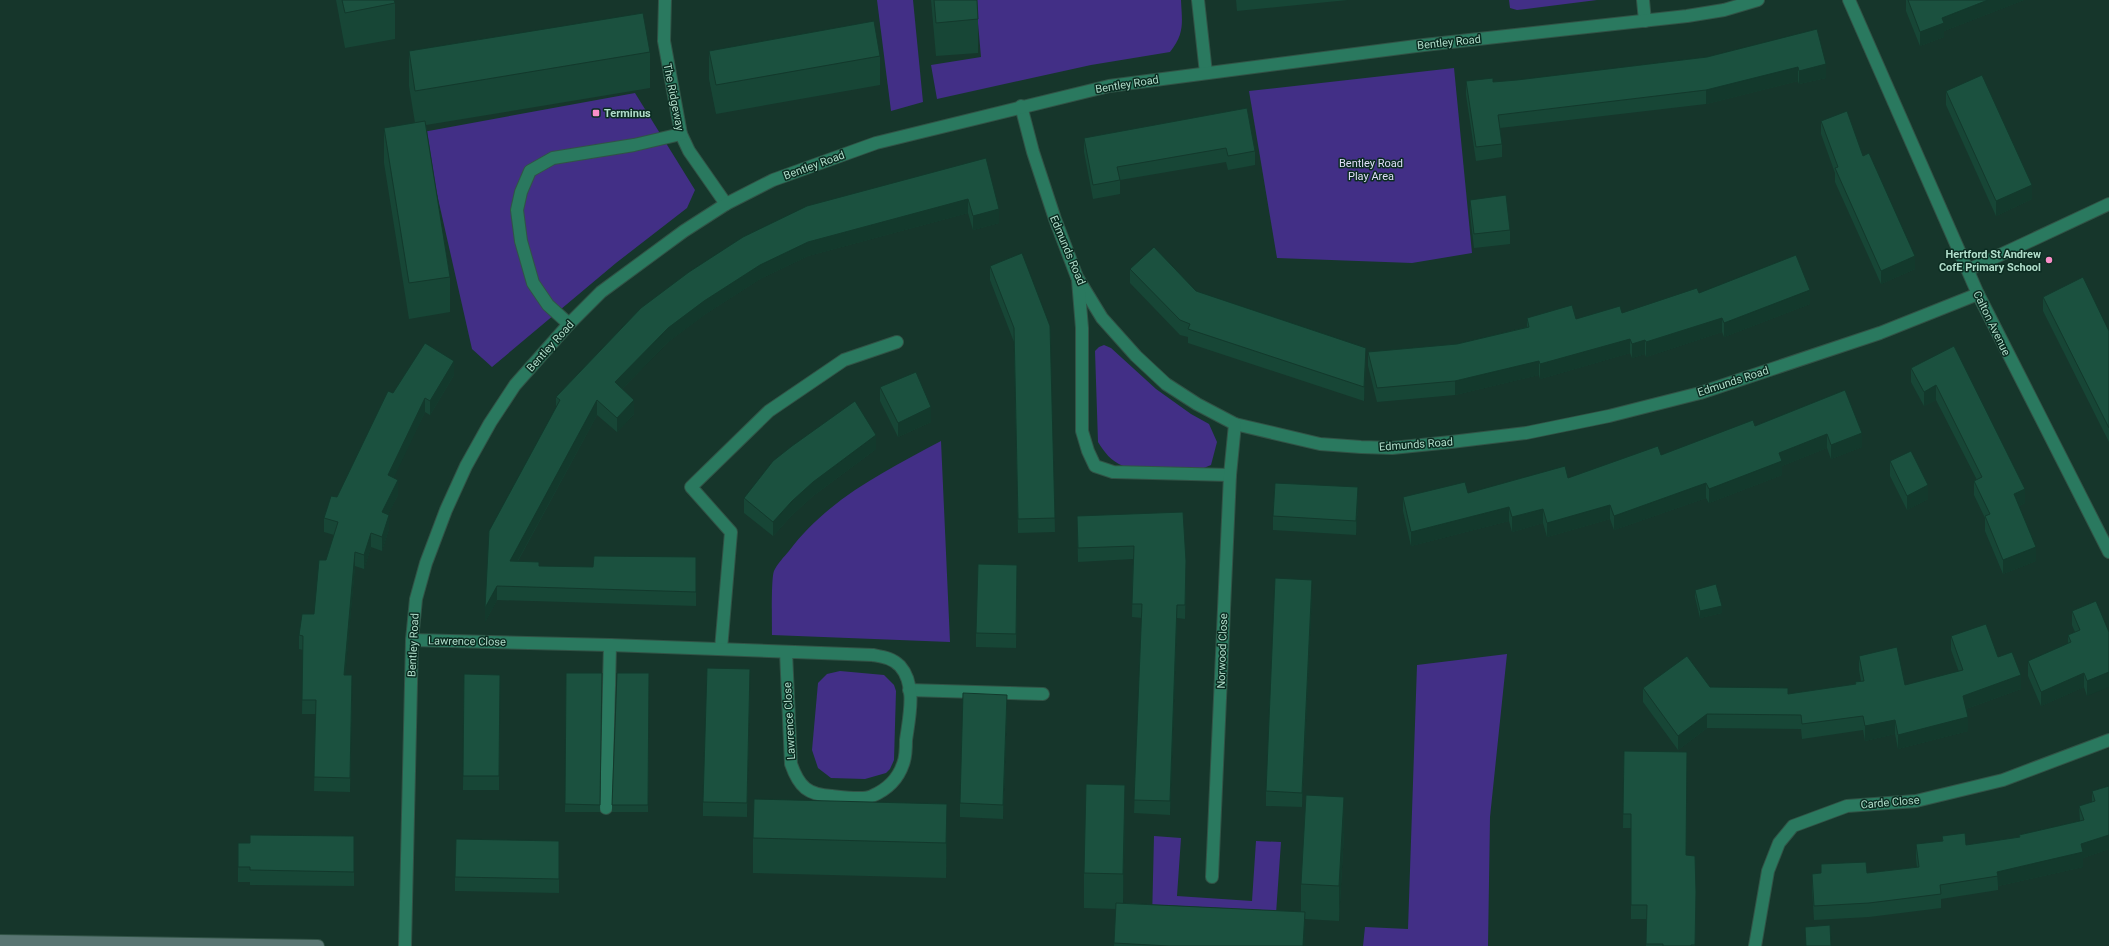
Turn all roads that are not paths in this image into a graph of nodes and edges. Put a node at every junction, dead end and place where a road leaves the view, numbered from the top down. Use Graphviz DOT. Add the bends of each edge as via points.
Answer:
graph roads {
  1 [pos="665,0"];
  2 [pos="1198,0"];
  3 [pos="1644,0"];
  4 [pos="1758,0"];
  5 [pos="1849,0"];
  6 [pos="1645,21"];
  7 [pos="1206,73"];
  8 [pos="1021,106"];
  9 [pos="681,134"];
  10 [pos="726,204"];
  11 [pos="2109,204"];
  12 [pos="1968,270"];
  13 [pos="1078,277"];
  14 [pos="1978,294"];
  15 [pos="569,324"];
  16 [pos="897,342"];
  17 [pos="1235,424"];
  18 [pos="1230,474"];
  19 [pos="2109,552"];
  20 [pos="412,640"];
  21 [pos="610,645"];
  22 [pos="722,649"];
  23 [pos="786,652"];
  24 [pos="909,690"];
  25 [pos="1043,694"];
  26 [pos="2109,740"];
  27 [pos="606,808"];
  28 [pos="1212,877"];
  29 [pos="0,941"];
  30 [pos="318,946"];
  31 [pos="405,946"];
  32 [pos="1756,946"];
  1 -- 9 [label="street, The Ridgeway" via="664,41"];
  2 -- 7 [label="street"];
  3 -- 6 [label="street"];
  4 -- 6 [label="street, Bentley Road" via="1724,10"];
  5 -- 12 [label="street, Calton Avenue"];
  6 -- 7 [label="street, Bentley Road" via="1424,45"];
  7 -- 8 [label="street, Bentley Road" via="1109,86"];
  8 -- 10 [label="street, Bentley Road" via="876,143 773,180"];
  8 -- 13 [label="street, Edmunds Road" via="1052,212"];
  9 -- 10 [label="street, The Ridgeway" via="689,151"];
  9 -- 15 [label="street" via="634,145 553,158 530,171 520,192 517,210 521,241 533,283 548,305"];
  10 -- 15 [label="street, Bentley Road" via="601,292"];
  11 -- 12 [label="street"];
  12 -- 14 [label="street, Calton Avenue"];
  13 -- 17 [label="street, Edmunds Road" via="1102,318 1136,356 1166,384"];
  13 -- 18 [label="street" via="1082,328 1082,430 1088,451 1096,466 1113,472"];
  14 -- 17 [label="street, Edmunds Road" via="1880,333 1700,393 1609,416 1526,433 1399,447 1361,448 1320,444"];
  14 -- 19 [label="street, Calton Avenue"];
  15 -- 20 [label="street, Bentley Road" via="515,385 466,466 426,563 416,598"];
  16 -- 22 [label="street" via="844,360 769,411 691,487 731,532"];
  17 -- 18 [label="street, Norwood Close"];
  18 -- 28 [label="street, Norwood Close"];
  20 -- 21 [label="street, Lawrence Close"];
  20 -- 31 [label="street, Bentley Road"];
  21 -- 22 [label="street, Lawrence Close"];
  21 -- 27 [label="street"];
  22 -- 23 [label="street, Lawrence Close"];
  23 -- 24 [label="street, Lawrence Close" via="873,655 890,658 901,667 908,681"];
  23 -- 24 [label="street, Lawrence Close" via="791,764 795,776 804,788 817,795 870,797 886,788 897,777 904,763 911,702"];
  24 -- 25 [label="street"];
  26 -- 32 [label="street, Carde Close" via="2003,780 1916,801 1847,806 1793,826 1778,843 1768,871"];
  29 -- 30 [label="main road"];
}
